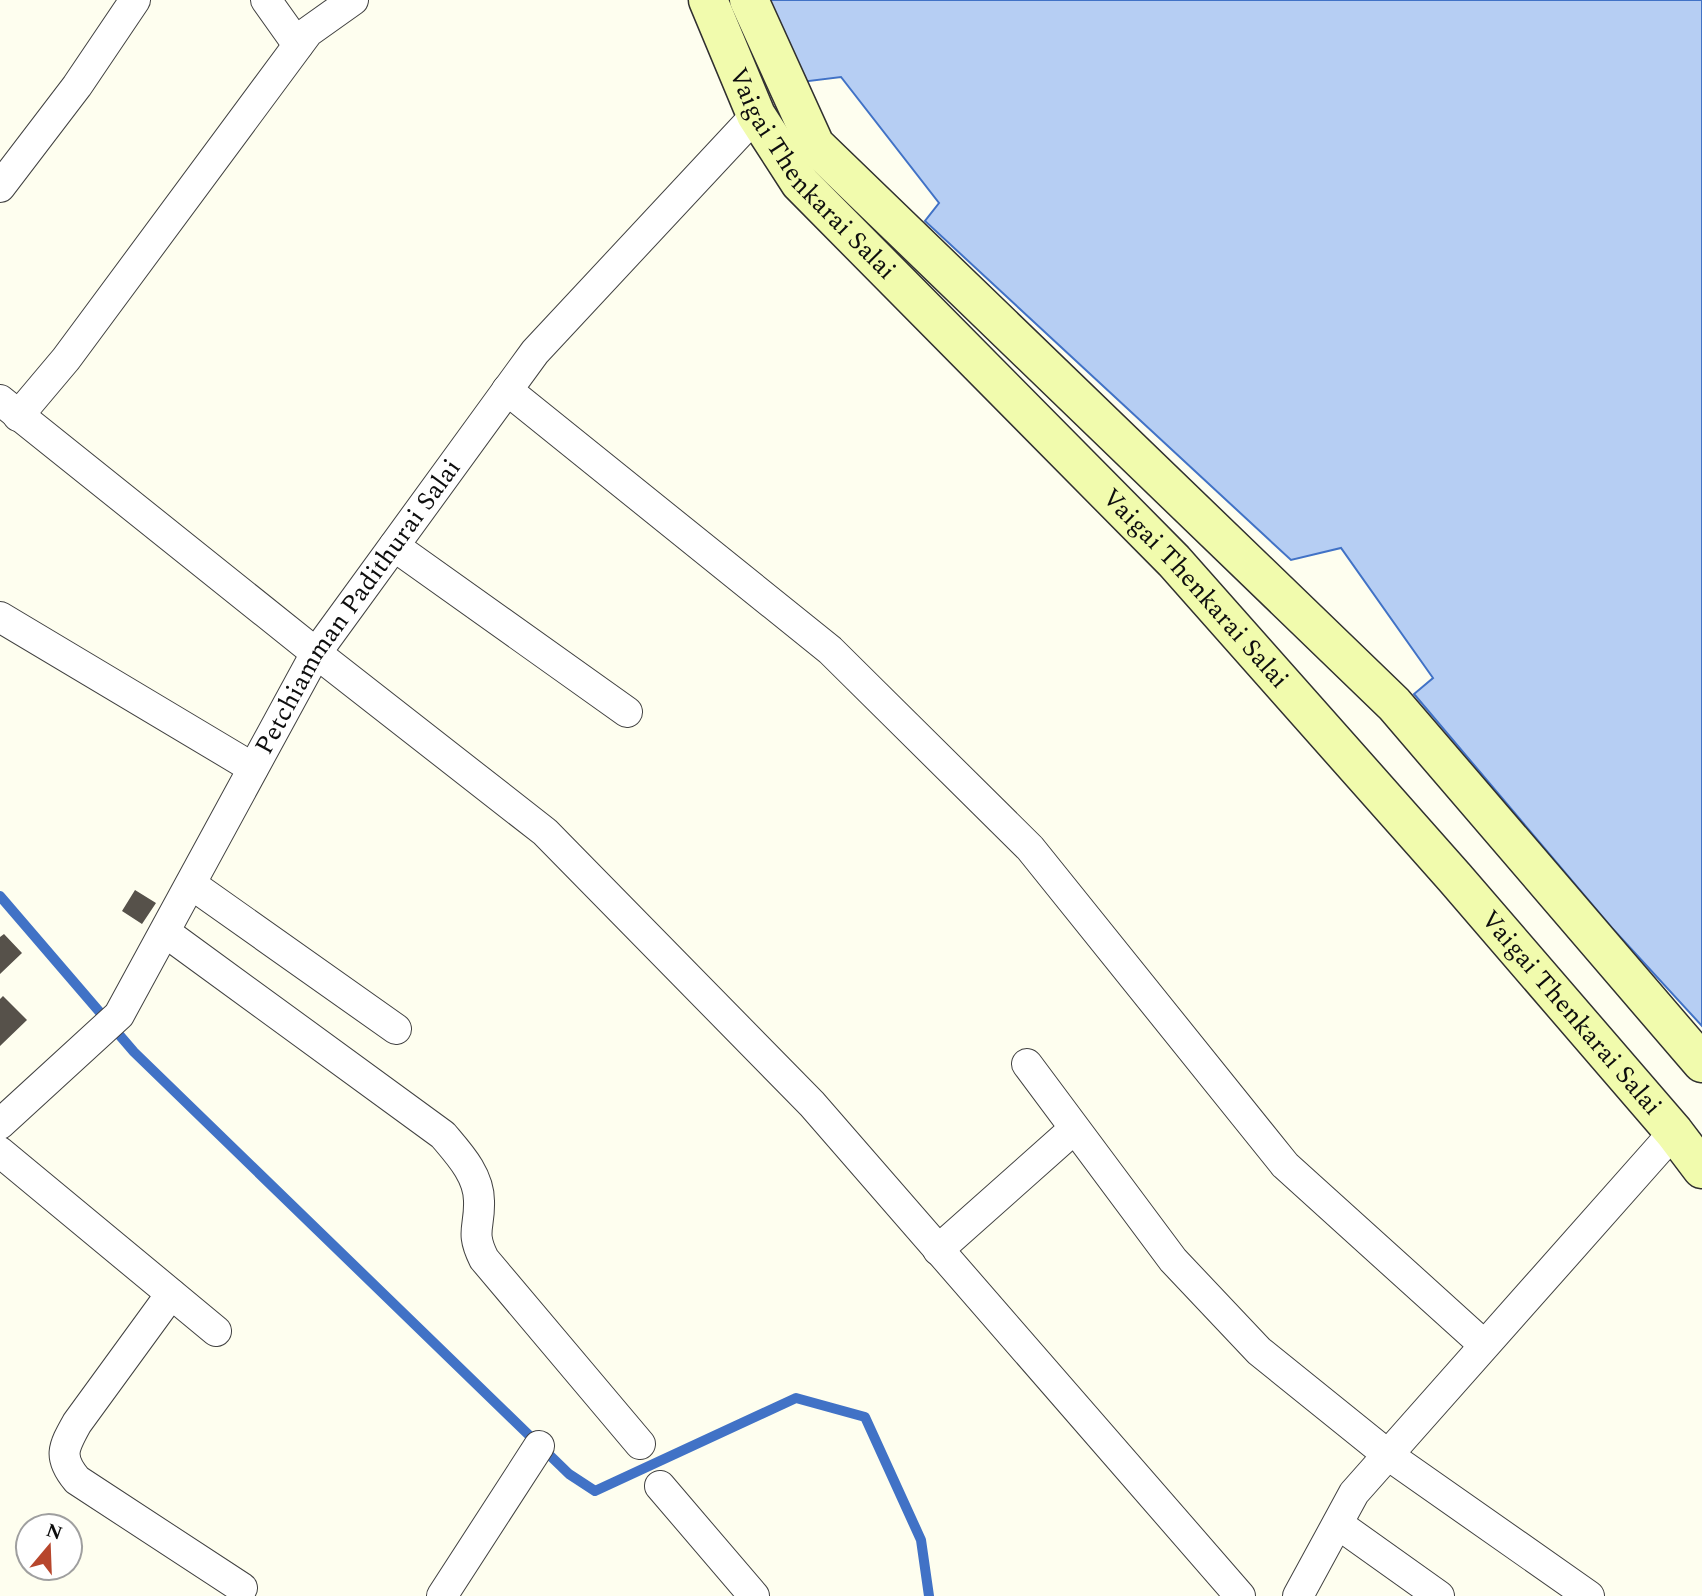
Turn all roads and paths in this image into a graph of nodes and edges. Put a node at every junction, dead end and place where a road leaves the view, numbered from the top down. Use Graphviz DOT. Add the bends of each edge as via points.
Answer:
graph roads {
  1 [pos="135,0"];
  2 [pos="266,0"];
  3 [pos="353,0"];
  4 [pos="708,0"];
  5 [pos="749,0"];
  6 [pos="298,45"];
  7 [pos="756,115"];
  8 [pos="0,187"];
  9 [pos="507,390"];
  10 [pos="9,408"];
  11 [pos="394,546"];
  12 [pos="0,617"];
  13 [pos="316,653"];
  14 [pos="627,712"];
  15 [pos="253,768"];
  16 [pos="191,884"];
  17 [pos="165,932"];
  18 [pos="396,1029"];
  19 [pos="1702,1063"];
  20 [pos="1027,1064"];
  21 [pos="1,1122"];
  22 [pos="1074,1129"];
  23 [pos="1674,1132"];
  24 [pos="0,1152"];
  25 [pos="1702,1169"];
  26 [pos="938,1250"];
  27 [pos="171,1294"];
  28 [pos="216,1331"];
  29 [pos="1483,1345"];
  30 [pos="640,1444"];
  31 [pos="539,1446"];
  32 [pos="1388,1455"];
  33 [pos="660,1486"];
  34 [pos="1338,1524"];
  35 [pos="242,1588"];
  36 [pos="442,1596"];
  37 [pos="754,1596"];
  38 [pos="1240,1596"];
  39 [pos="1298,1596"];
  40 [pos="1439,1596"];
  41 [pos="1589,1596"];
  1 -- 8 [label="street"];
  2 -- 6 [label="street"];
  3 -- 6 [label="street" via="308,32"];
  4 -- 7 [label="street, Vaigai Thenkarai Salai"];
  5 -- 19 [label="street, Vaigai Thenkarai Salai" via="815,145 1394,704"];
  6 -- 10 [label="street" via="66,359"];
  7 -- 9 [label="street, Petchiamman Padithurai Salai" via="536,352"];
  7 -- 23 [label="street, Vaigai Thenkarai Salai" via="800,183 1174,561"];
  9 -- 11 [label="street, Petchiamman Padithurai Salai"];
  9 -- 29 [label="street" via="849,669 1030,848 1286,1165"];
  10 -- 13 [label="street"];
  11 -- 13 [label="street, Petchiamman Padithurai Salai"];
  11 -- 14 [label="street"];
  12 -- 15 [label="street"];
  13 -- 15 [label="street, Petchiamman Padithurai Salai"];
  13 -- 26 [label="street" via="545,832 811,1104"];
  15 -- 16 [label="street, Petchiamman Padithurai Salai"];
  16 -- 17 [label="street, Petchiamman Padithurai Salai"];
  16 -- 18 [label="street"];
  17 -- 21 [label="street, Petchiamman Padithurai Salai" via="120,1015"];
  17 -- 30 [label="street" via="443,1135 467,1164 477,1186 476,1243 484,1259"];
  20 -- 22 [label="street"];
  22 -- 26 [label="street"];
  22 -- 32 [label="street" via="1172,1260 1225,1317 1259,1351"];
  23 -- 25 [label="street, Vaigai Thenkarai Salai"];
  23 -- 29 [label="street"];
  24 -- 27 [label="street"];
  26 -- 38 [label="street"];
  27 -- 28 [label="street"];
  27 -- 35 [label="street" via="76,1423 64,1458 78,1480"];
  29 -- 32 [label="street"];
  31 -- 36 [label="street"];
  32 -- 34 [label="street" via="1354,1493"];
  32 -- 41 [label="street"];
  33 -- 37 [label="street"];
  34 -- 39 [label="street"];
  34 -- 40 [label="street"];
}
